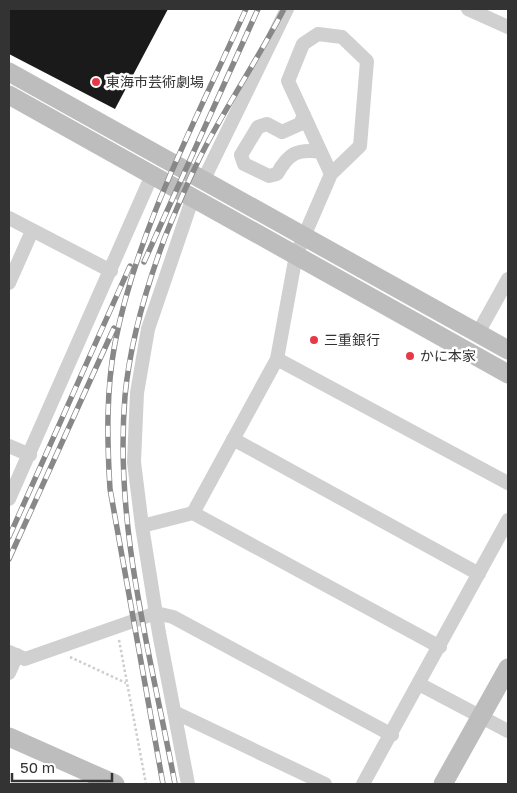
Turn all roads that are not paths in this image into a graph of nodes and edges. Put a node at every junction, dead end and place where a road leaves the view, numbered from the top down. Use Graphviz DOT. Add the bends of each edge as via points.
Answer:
graph roads {
  1 [pos="287,9"];
  2 [pos="468,9"];
  3 [pos="508,27"];
  4 [pos="9,72"];
  5 [pos="9,95"];
  6 [pos="304,115"];
  7 [pos="282,132"];
  8 [pos="321,152"];
  9 [pos="292,155"];
  10 [pos="331,174"];
  11 [pos="152,175"];
  12 [pos="203,181"];
  13 [pos="193,198"];
  14 [pos="9,218"];
  15 [pos="32,231"];
  16 [pos="304,235"];
  17 [pos="296,255"];
  18 [pos="111,271"];
  19 [pos="508,279"];
  20 [pos="9,284"];
  21 [pos="478,333"];
  22 [pos="508,350"];
  23 [pos="277,359"];
  24 [pos="508,374"];
  25 [pos="233,439"];
  26 [pos="9,446"];
  27 [pos="30,455"];
  28 [pos="508,483"];
  29 [pos="9,500"];
  30 [pos="193,513"];
  31 [pos="508,520"];
  32 [pos="142,526"];
  33 [pos="479,574"];
  34 [pos="156,613"];
  35 [pos="440,647"];
  36 [pos="13,653"];
  37 [pos="508,668"];
  38 [pos="9,673"];
  39 [pos="419,684"];
  40 [pos="174,712"];
  41 [pos="482,717"];
  42 [pos="508,731"];
  43 [pos="392,735"];
  44 [pos="9,737"];
  45 [pos="110,783"];
  46 [pos="188,784"];
  47 [pos="325,784"];
  48 [pos="363,784"];
  49 [pos="443,784"];
  1 -- 12 [label="street"];
  2 -- 3 [label="street"];
  4 -- 12 [label="street"];
  5 -- 11 [label="street"];
  6 -- 7 [label="street" via="300,124"];
  6 -- 8 [label="street"];
  6 -- 10 [label="street" via="288,81 303,44 318,34 342,37 367,61 360,146"];
  7 -- 9 [label="street"];
  7 -- 9 [label="street" via="267,124 258,127 241,156 244,164 269,176 276,174 285,159"];
  8 -- 9 [label="street" via="307,150"];
  8 -- 10 [label="street"];
  10 -- 16 [label="street"];
  11 -- 13 [label="street"];
  11 -- 18 [label="street"];
  12 -- 16 [label="street"];
  13 -- 17 [label="street"];
  13 -- 32 [label="street" via="148,329 136,393 134,462"];
  14 -- 15 [label="street"];
  15 -- 18 [label="street"];
  15 -- 20 [label="street"];
  16 -- 17 [label="street"];
  16 -- 21 [label="street"];
  17 -- 23 [label="street"];
  17 -- 24 [label="street"];
  18 -- 27 [label="street"];
  19 -- 21 [label="street"];
  21 -- 22 [label="street"];
  23 -- 25 [label="street"];
  23 -- 28 [label="street"];
  25 -- 30 [label="street"];
  25 -- 33 [label="street"];
  26 -- 27 [label="street"];
  27 -- 29 [label="street"];
  30 -- 32 [label="street"];
  30 -- 35 [label="street"];
  31 -- 33 [label="street"];
  32 -- 34 [label="street"];
  33 -- 35 [label="street"];
  34 -- 36 [label="street" via="24,659"];
  34 -- 40 [label="street"];
  34 -- 43 [label="street" via="173,617"];
  35 -- 39 [label="street"];
  36 -- 38 [label="street"];
  37 -- 41 [label="street"];
  39 -- 41 [label="street"];
  39 -- 43 [label="street"];
  40 -- 46 [label="street"];
  40 -- 47 [label="street"];
  41 -- 42 [label="street"];
  41 -- 49 [label="street"];
  43 -- 48 [label="street"];
  44 -- 45 [label="street"];
}
